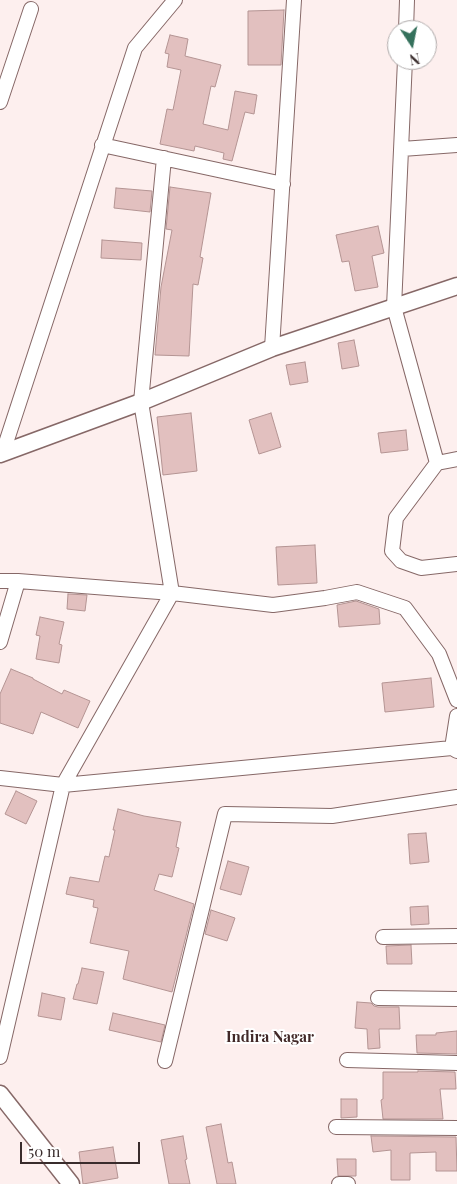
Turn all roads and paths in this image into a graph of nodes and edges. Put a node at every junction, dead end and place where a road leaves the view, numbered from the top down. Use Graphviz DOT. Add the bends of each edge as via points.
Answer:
graph roads {
  1 [pos="175,0"];
  2 [pos="294,0"];
  3 [pos="407,0"];
  4 [pos="31,9"];
  5 [pos="406,20"];
  6 [pos="405,70"];
  7 [pos="0,102"];
  8 [pos="457,144"];
  9 [pos="102,145"];
  10 [pos="402,149"];
  11 [pos="164,158"];
  12 [pos="283,184"];
  13 [pos="457,286"];
  14 [pos="394,307"];
  15 [pos="272,348"];
  16 [pos="141,402"];
  17 [pos="1,453"];
  18 [pos="457,459"];
  19 [pos="437,463"];
  20 [pos="457,564"];
  21 [pos="0,581"];
  22 [pos="18,581"];
  23 [pos="172,593"];
  24 [pos="0,642"];
  25 [pos="457,700"];
  26 [pos="457,716"];
  27 [pos="454,749"];
  28 [pos="0,778"];
  29 [pos="63,786"];
  30 [pos="457,797"];
  31 [pos="457,936"];
  32 [pos="384,937"];
  33 [pos="378,998"];
  34 [pos="457,998"];
  35 [pos="0,1057"];
  36 [pos="165,1060"];
  37 [pos="347,1060"];
  38 [pos="457,1063"];
  39 [pos="0,1094"];
  40 [pos="336,1127"];
  41 [pos="457,1128"];
  42 [pos="72,1184"];
  43 [pos="339,1184"];
  44 [pos="348,1184"];
  1 -- 9 [label="street" via="135,48"];
  2 -- 12 [label="street"];
  3 -- 5 [label="street"];
  4 -- 7 [label="street"];
  6 -- 10 [label="street"];
  8 -- 10 [label="street"];
  9 -- 11 [label="street"];
  9 -- 17 [label="street"];
  10 -- 14 [label="street"];
  11 -- 12 [label="street"];
  11 -- 16 [label="street"];
  12 -- 15 [label="street"];
  13 -- 14 [label="street"];
  14 -- 15 [label="street"];
  14 -- 19 [label="street"];
  15 -- 16 [label="street"];
  16 -- 17 [label="street"];
  16 -- 23 [label="street"];
  18 -- 19 [label="street"];
  19 -- 20 [label="street" via="396,518 392,551 401,561 421,568"];
  21 -- 22 [label="street"];
  22 -- 23 [label="street"];
  22 -- 24 [label="street"];
  23 -- 25 [label="street" via="273,605 357,592 405,608 439,654"];
  23 -- 29 [label="street"];
  26 -- 27 [label="street"];
  27 -- 29 [label="street"];
  28 -- 29 [label="street"];
  29 -- 35 [label="street"];
  30 -- 36 [label="street" via="332,816 225,814"];
  31 -- 32 [label="street"];
  33 -- 34 [label="street"];
  37 -- 38 [label="street"];
  39 -- 42 [label="street"];
  40 -- 41 [label="street"];
  43 -- 44 [label="street"];
}
